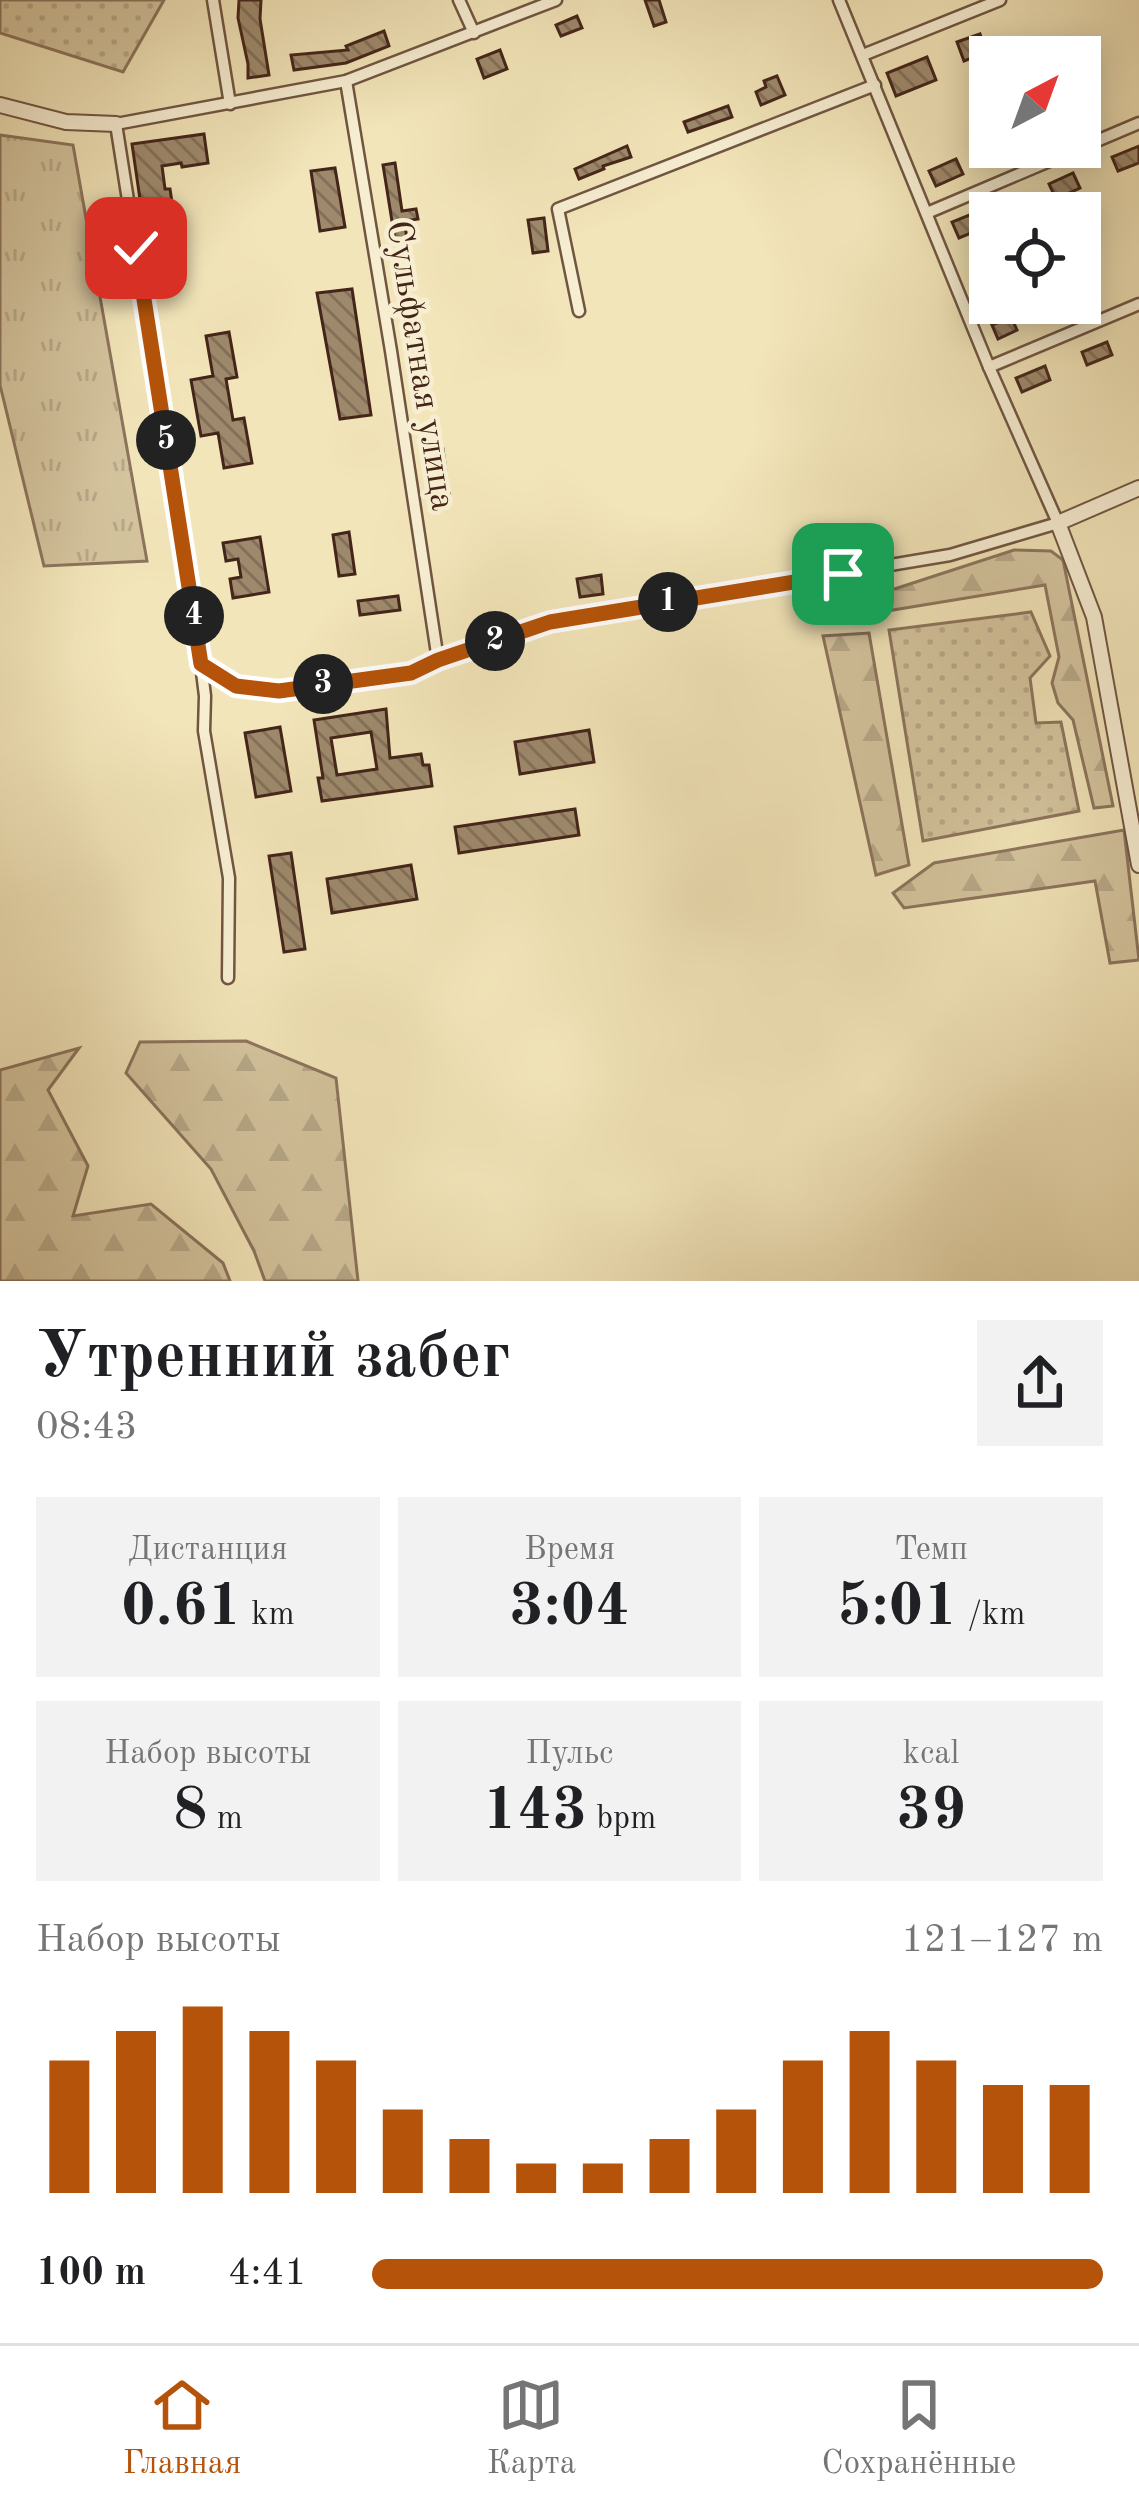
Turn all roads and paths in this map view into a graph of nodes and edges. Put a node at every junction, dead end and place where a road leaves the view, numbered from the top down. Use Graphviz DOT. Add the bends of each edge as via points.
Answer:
graph roads {
  1 [pos="214,0"];
  2 [pos="459,0"];
  3 [pos="556,0"];
  4 [pos="839,0"];
  5 [pos="1000,0"];
  6 [pos="474,33"];
  7 [pos="863,55"];
  8 [pos="346,81"];
  9 [pos="875,85"];
  10 [pos="230,104"];
  11 [pos="0,105"];
  12 [pos="116,124"];
  13 [pos="1139,124"];
  14 [pos="927,213"];
  15 [pos="1139,304"];
  16 [pos="579,311"];
  17 [pos="989,367"];
  18 [pos="1139,488"];
  19 [pos="1058,523"];
  20 [pos="438,660"];
  21 [pos="201,664"];
  22 [pos="1139,865"];
  23 [pos="228,979"];
  1 -- 10 [label="street"];
  2 -- 6 [label="street"];
  3 -- 6 [label="street"];
  4 -- 7 [label="street"];
  5 -- 7 [label="street"];
  6 -- 8 [label="street"];
  7 -- 9 [label="street"];
  8 -- 10 [label="street"];
  8 -- 20 [label="street, Сульфатная улица"];
  9 -- 14 [label="street"];
  9 -- 16 [label="street" via="558,209"];
  10 -- 12 [label="street"];
  11 -- 12 [label="street"];
  12 -- 21 [label="street"];
  13 -- 14 [label="street"];
  14 -- 17 [label="street"];
  15 -- 17 [label="street"];
  17 -- 19 [label="street"];
  18 -- 19 [label="street"];
  19 -- 20 [label="street" via="950,554 550,622"];
  19 -- 22 [label="street" via="1094,617"];
  20 -- 21 [label="street" via="411,673 279,691 236,686"];
  21 -- 23 [label="street" via="229,878"];
}
